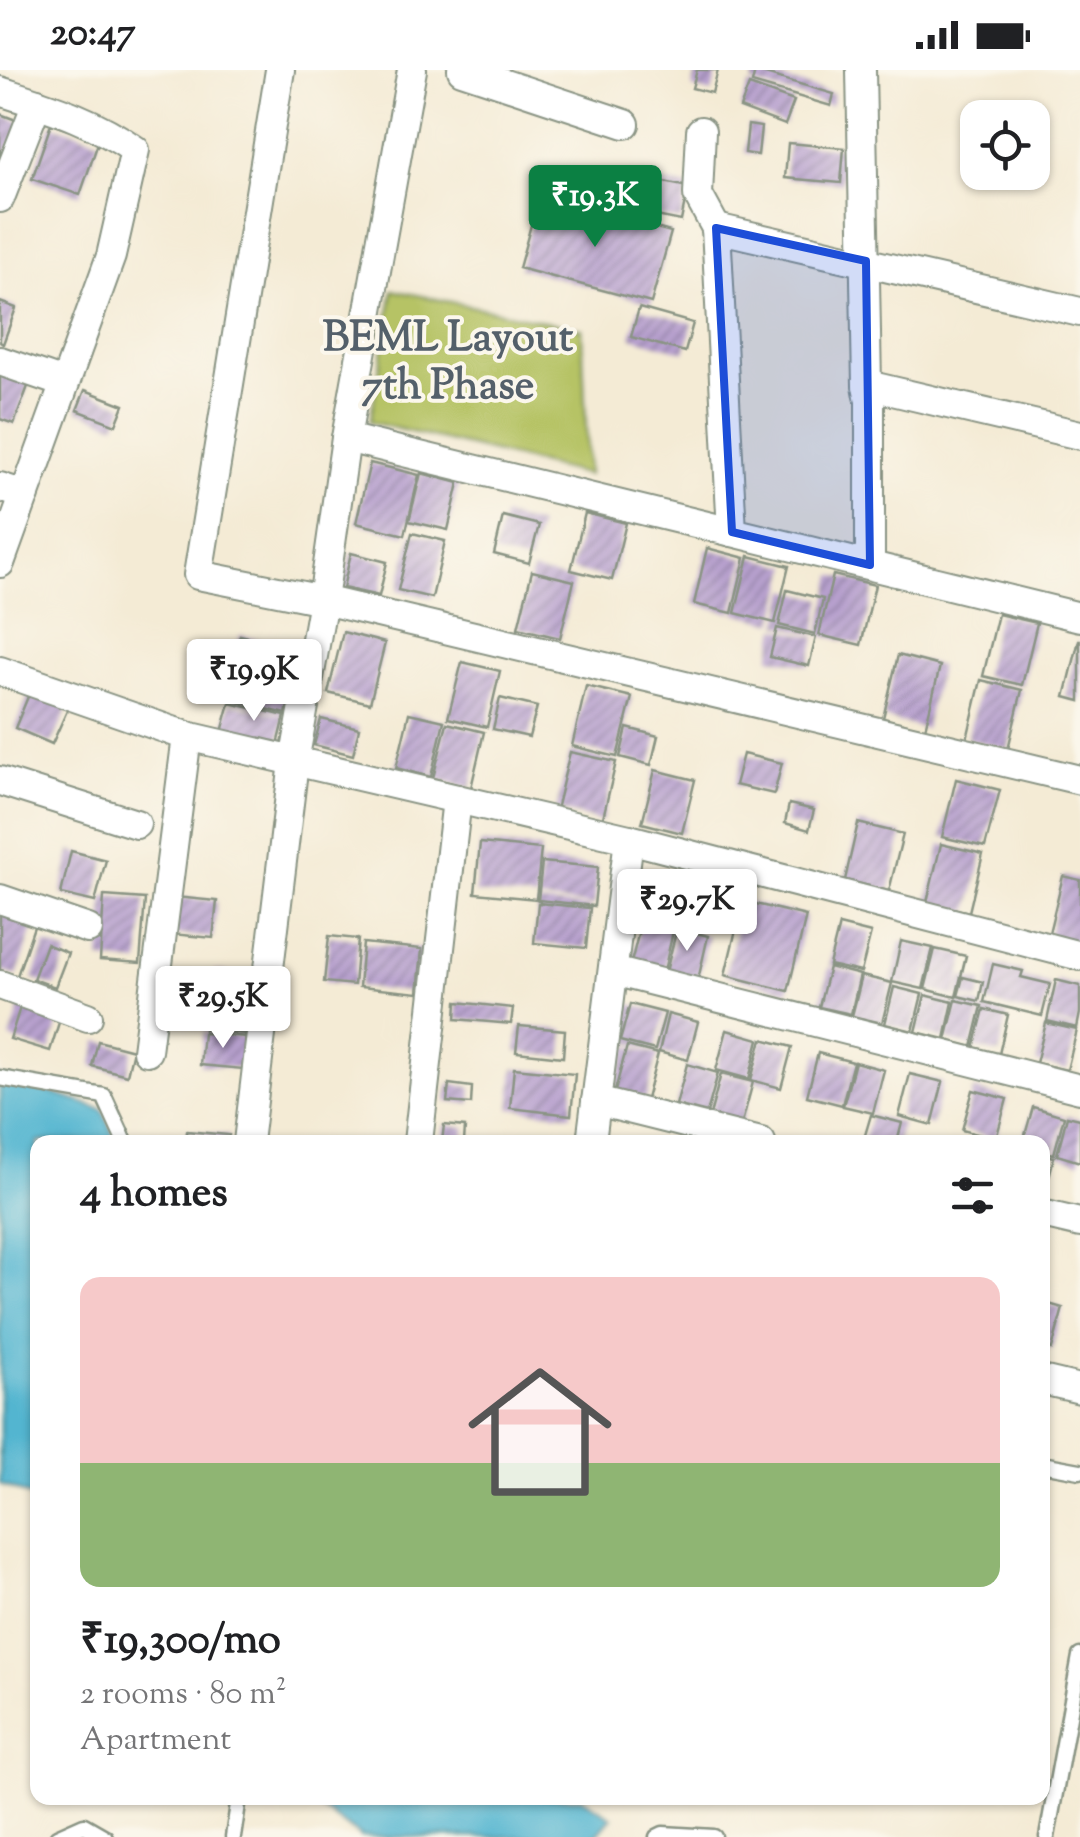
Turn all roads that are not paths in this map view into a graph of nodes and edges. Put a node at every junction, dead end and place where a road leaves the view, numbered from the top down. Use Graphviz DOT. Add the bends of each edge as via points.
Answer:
graph roads {
  1 [pos="280,70"];
  2 [pos="412,70"];
  3 [pos="462,70"];
  4 [pos="861,70"];
  5 [pos="0,91"];
  6 [pos="37,103"];
  7 [pos="625,124"];
  8 [pos="701,131"];
  9 [pos="0,198"];
  10 [pos="716,228"];
  11 [pos="866,262"];
  12 [pos="1080,312"];
  13 [pos="0,361"];
  14 [pos="64,383"];
  15 [pos="868,385"];
  16 [pos="1080,435"];
  17 [pos="346,438"];
  18 [pos="12,491"];
  19 [pos="732,532"];
  20 [pos="0,563"];
  21 [pos="870,565"];
  22 [pos="323,600"];
  23 [pos="1080,617"];
  24 [pos="0,671"];
  25 [pos="187,736"];
  26 [pos="294,762"];
  27 [pos="1080,780"];
  28 [pos="0,781"];
  29 [pos="458,798"];
  30 [pos="136,824"];
  31 [pos="629,839"];
  32 [pos="0,898"];
  33 [pos="88,929"];
  34 [pos="1080,956"];
  35 [pos="612,971"];
  36 [pos="0,985"];
  37 [pos="88,1017"];
  38 [pos="147,1051"];
  39 [pos="0,1078"];
  40 [pos="1080,1088"];
  41 [pos="596,1101"];
  42 [pos="122,1135"];
  43 [pos="249,1135"];
  44 [pos="419,1135"];
  45 [pos="592,1135"];
  46 [pos="733,1135"];
  47 [pos="1050,1216"];
  48 [pos="1080,1223"];
  49 [pos="1050,1382"];
  50 [pos="1080,1388"];
  51 [pos="1050,1466"];
  52 [pos="1080,1472"];
  53 [pos="1080,1656"];
  54 [pos="238,1805"];
  55 [pos="57,1837"];
  56 [pos="105,1837"];
  57 [pos="233,1837"];
  58 [pos="657,1837"];
  59 [pos="714,1837"];
  60 [pos="1047,1837"];
  1 -- 22 [label="street" via="198,575"];
  2 -- 17 [label="street"];
  3 -- 7 [label="street"];
  4 -- 11 [label="street"];
  5 -- 6 [label="street"];
  6 -- 9 [label="street"];
  6 -- 14 [label="street" via="109,131 136,150 111,256"];
  8 -- 10 [label="street" via="698,195"];
  10 -- 11 [label="street"];
  10 -- 19 [label="street"];
  11 -- 12 [label="street"];
  11 -- 15 [label="street"];
  13 -- 14 [label="street"];
  14 -- 18 [label="street"];
  15 -- 16 [label="street"];
  15 -- 21 [label="street"];
  17 -- 19 [label="street"];
  17 -- 22 [label="street"];
  18 -- 20 [label="street"];
  19 -- 21 [label="street"];
  21 -- 23 [label="street"];
  22 -- 26 [label="street"];
  22 -- 27 [label="street"];
  24 -- 25 [label="street"];
  25 -- 26 [label="street"];
  25 -- 38 [label="street"];
  26 -- 29 [label="street"];
  26 -- 43 [label="street"];
  28 -- 30 [label="street"];
  29 -- 31 [label="street"];
  29 -- 44 [label="street"];
  31 -- 34 [label="street"];
  31 -- 35 [label="street"];
  32 -- 33 [label="street"];
  35 -- 40 [label="street"];
  35 -- 41 [label="street"];
  36 -- 37 [label="street"];
  39 -- 42 [label="lane" via="104,1096"];
  41 -- 45 [label="street"];
  41 -- 46 [label="street"];
  47 -- 48 [label="street"];
  49 -- 50 [label="street"];
  51 -- 52 [label="lane"];
  53 -- 60 [label="lane"];
  54 -- 57 [label="lane"];
  55 -- 56 [label="lane" via="84,1825"];
  58 -- 59 [label="lane"];
}
